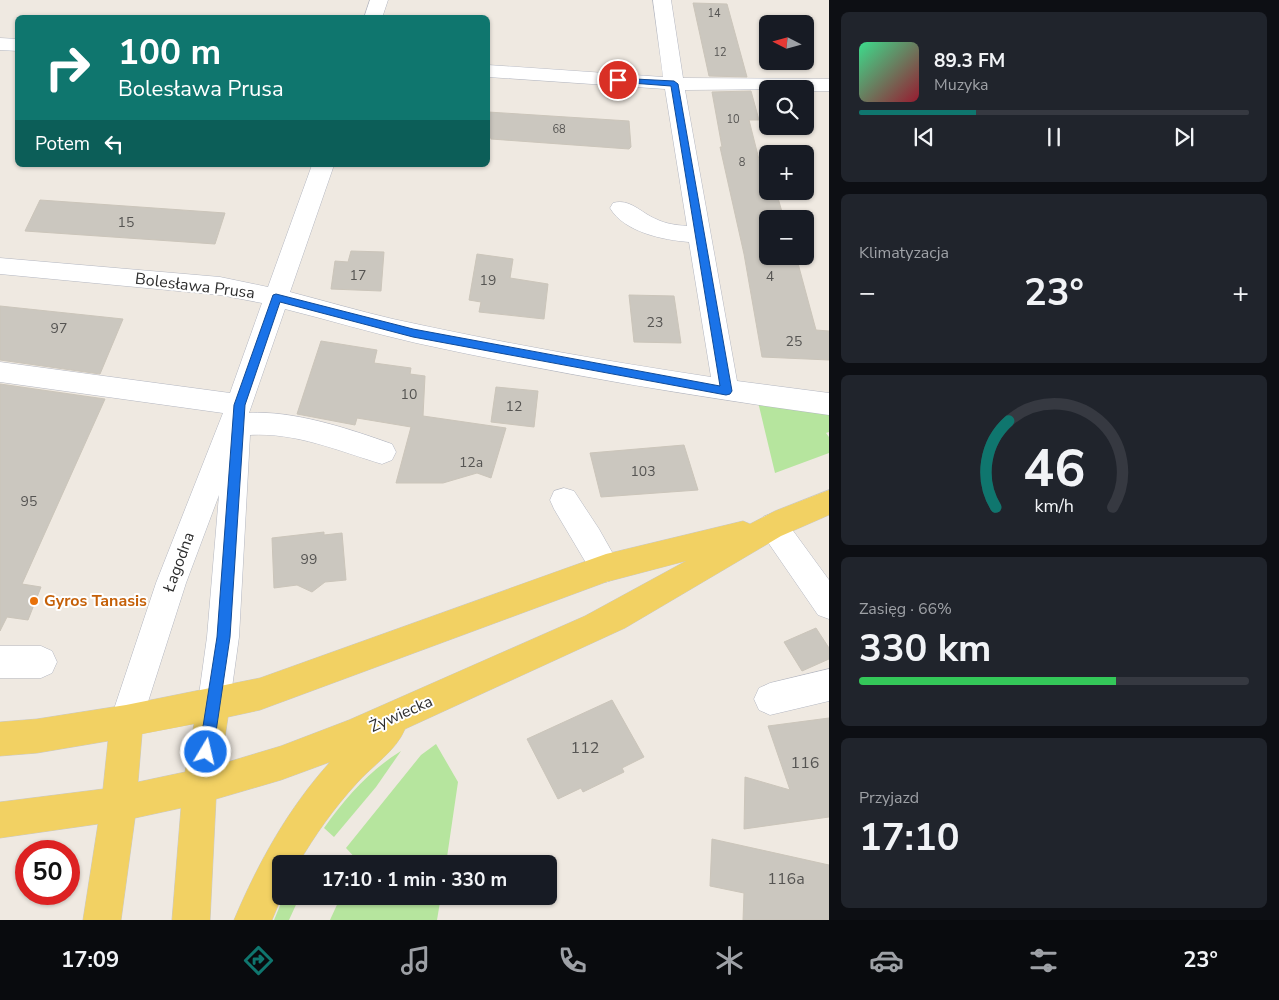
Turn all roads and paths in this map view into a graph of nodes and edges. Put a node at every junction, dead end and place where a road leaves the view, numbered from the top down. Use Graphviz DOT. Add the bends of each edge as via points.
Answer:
graph roads {
  1 [pos="379,0"];
  2 [pos="662,0"];
  3 [pos="374,15"];
  4 [pos="0,44"];
  5 [pos="15,45"];
  6 [pos="490,72"];
  7 [pos="674,84"];
  8 [pos="829,86"];
  9 [pos="321,167"];
  10 [pos="621,208"];
  11 [pos="700,235"];
  12 [pos="0,266"];
  13 [pos="276,298"];
  14 [pos="0,372"];
  15 [pos="726,391"];
  16 [pos="829,404"];
  17 [pos="238,415"];
  18 [pos="382,452"];
  19 [pos="564,500"];
  20 [pos="829,502"];
  21 [pos="774,526"];
  22 [pos="606,568"];
  23 [pos="829,605"];
  24 [pos="0,662"];
  25 [pos="41,662"];
  26 [pos="829,685"];
  27 [pos="770,698"];
  28 [pos="214,702"];
  29 [pos="405,714"];
  30 [pos="126,721"];
  31 [pos="0,739"];
  32 [pos="200,785"];
  33 [pos="119,804"];
  34 [pos="0,820"];
  35 [pos="102,920"];
  36 [pos="191,920"];
  37 [pos="253,920"];
  1 -- 3 [label="street"];
  2 -- 7 [label="street"];
  4 -- 5 [label="street"];
  6 -- 7 [label="street"];
  7 -- 8 [label="street"];
  7 -- 11 [label="street"];
  9 -- 13 [label="street, Łagodna"];
  10 -- 11 [label="street" via="652,228"];
  11 -- 15 [label="street"];
  12 -- 13 [label="street, Bolesława Prusa" via="220,286"];
  13 -- 15 [label="street, Bolesława Prusa" via="413,333"];
  13 -- 17 [label="street, Łagodna"];
  14 -- 17 [label="street"];
  15 -- 16 [label="street, Bolesława Prusa"];
  17 -- 18 [label="street" via="292,426"];
  17 -- 28 [label="street, Łagodna" via="224,637"];
  17 -- 30 [label="street, Łagodna" via="171,583"];
  19 -- 22 [label="street"];
  20 -- 21 [label="main road, Żywiecka"];
  21 -- 22 [label="main road, Żywiecka"];
  21 -- 23 [label="street"];
  21 -- 29 [label="main road, Żywiecka" via="630,610"];
  22 -- 28 [label="main road, Żywiecka" via="273,689"];
  24 -- 25 [label="street"];
  26 -- 27 [label="street"];
  28 -- 30 [label="main road, Żywiecka"];
  28 -- 32 [label="main road, Łagodna"];
  29 -- 32 [label="main road, Żywiecka" via="284,762"];
  29 -- 37 [label="main road" via="357,756 301,823"];
  30 -- 31 [label="main road, Żywiecka"];
  30 -- 33 [label="main road"];
  32 -- 33 [label="main road, Żywiecka"];
  32 -- 36 [label="main road, Łagodna"];
  33 -- 34 [label="main road, Żywiecka"];
  33 -- 35 [label="main road"];
}
